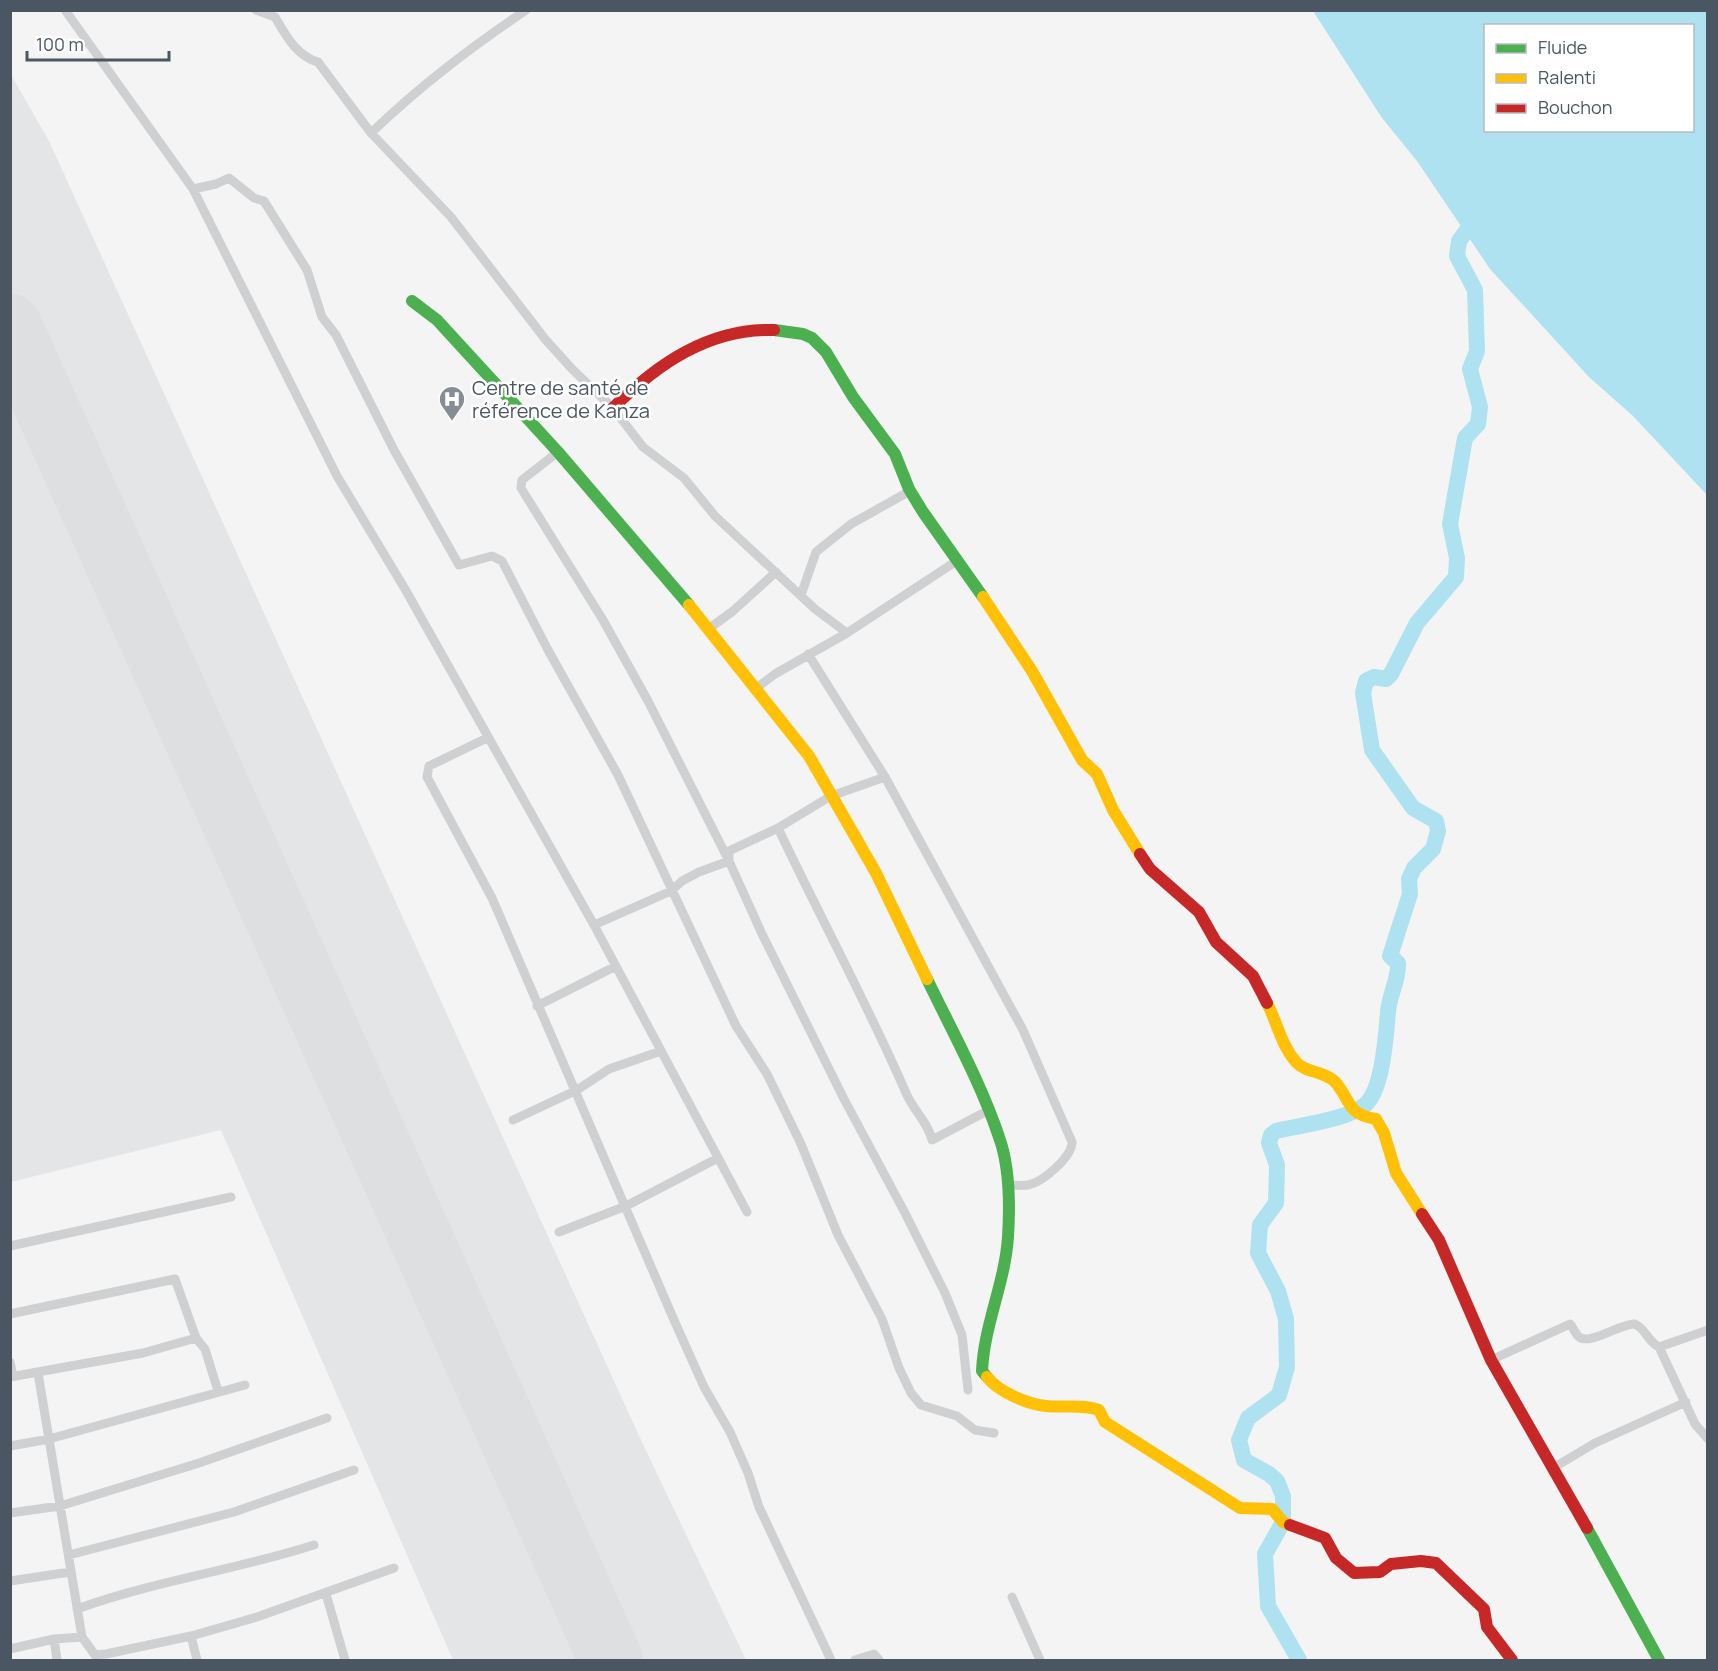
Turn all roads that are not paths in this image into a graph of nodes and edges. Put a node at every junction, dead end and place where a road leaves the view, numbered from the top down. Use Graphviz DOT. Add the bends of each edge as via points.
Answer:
graph roads {
  1 [pos="65,10"];
  2 [pos="256,10"];
  3 [pos="526,10"];
  4 [pos="371,133"];
  5 [pos="193,189"];
  6 [pos="412,301"];
  7 [pos="614,408"];
  8 [pos="558,452"];
  9 [pos="910,491"];
  10 [pos="955,562"];
  11 [pos="776,572"];
  12 [pos="801,595"];
  13 [pos="706,630"];
  14 [pos="847,633"];
  15 [pos="808,654"];
  16 [pos="755,688"];
  17 [pos="487,738"];
  18 [pos="885,777"];
  19 [pos="831,796"];
  20 [pos="778,828"];
  21 [pos="729,861"];
  22 [pos="671,891"];
  23 [pos="594,925"];
  24 [pos="616,966"];
  25 [pos="537,1006"];
  26 [pos="661,1051"];
  27 [pos="577,1090"];
  28 [pos="989,1110"];
  29 [pos="513,1120"];
  30 [pos="718,1158"];
  31 [pos="1008,1185"];
  32 [pos="231,1197"];
  33 [pos="626,1206"];
  34 [pos="747,1212"];
  35 [pos="559,1232"];
  36 [pos="10,1246"];
  37 [pos="10,1314"];
  38 [pos="1707,1330"];
  39 [pos="196,1338"];
  40 [pos="1659,1347"];
  41 [pos="1491,1360"];
  42 [pos="10,1362"];
  43 [pos="38,1373"];
  44 [pos="12,1376"];
  45 [pos="244,1385"];
  46 [pos="968,1390"];
  47 [pos="218,1391"];
  48 [pos="1686,1402"];
  49 [pos="327,1418"];
  50 [pos="993,1433"];
  51 [pos="49,1439"];
  52 [pos="1707,1440"];
  53 [pos="10,1446"];
  54 [pos="1553,1468"];
  55 [pos="354,1470"];
  56 [pos="60,1506"];
  57 [pos="10,1512"];
  58 [pos="314,1545"];
  59 [pos="69,1555"];
  60 [pos="394,1568"];
  61 [pos="70,1572"];
  62 [pos="10,1581"];
  63 [pos="326,1594"];
  64 [pos="1012,1597"];
  65 [pos="77,1610"];
  66 [pos="191,1636"];
  67 [pos="82,1637"];
  68 [pos="54,1639"];
  69 [pos="10,1649"];
  70 [pos="57,1660"];
  71 [pos="197,1660"];
  72 [pos="345,1660"];
  73 [pos="831,1660"];
  74 [pos="855,1660"];
  75 [pos="879,1660"];
  76 [pos="1040,1660"];
  77 [pos="1512,1660"];
  78 [pos="1659,1660"];
  1 -- 5 [label="street"];
  2 -- 4 [label="street" via="275,17 289,41 310,60 318,62"];
  3 -- 4 [label="street" via="417,89"];
  4 -- 7 [label="street" via="451,217 572,369"];
  5 -- 17 [label="street" via="337,476"];
  5 -- 22 [label="street" via="229,178 264,201 307,270 322,317 336,335 394,450 459,565 492,556 502,561 618,776"];
  6 -- 8 [label="street" via="437,320"];
  7 -- 9 [label="street" via="650,373 688,351 731,335 760,330 803,333 826,351 852,395 878,426 902,465"];
  7 -- 11 [label="street" via="643,447 684,478 715,516"];
  8 -- 13 [label="street" via="662,572"];
  8 -- 21 [label="street" via="522,480 521,488 620,651"];
  9 -- 10 [label="street"];
  9 -- 12 [label="street" via="851,524 816,552"];
  10 -- 14 [label="street"];
  10 -- 41 [label="street" via="1015,642 1082,760 1097,774 1113,810 1150,869 1199,912 1216,942 1253,976 1297,1064 1336,1082 1359,1116 1376,1119 1396,1173 1439,1240"];
  11 -- 12 [label="street"];
  11 -- 13 [label="street" via="733,612"];
  12 -- 14 [label="street"];
  13 -- 16 [label="street"];
  14 -- 15 [label="street"];
  15 -- 16 [label="street"];
  15 -- 18 [label="street"];
  16 -- 19 [label="street" via="809,756"];
  17 -- 23 [label="street"];
  17 -- 25 [label="street" via="429,766 427,777 492,898"];
  18 -- 19 [label="street"];
  18 -- 31 [label="street" via="1018,1022 1072,1142 1070,1154 1030,1185"];
  19 -- 20 [label="street"];
  19 -- 28 [label="street" via="876,873"];
  20 -- 21 [label="street" via="729,851"];
  20 -- 28 [label="street" via="871,1013 908,1099 932,1140"];
  21 -- 22 [label="street" via="699,872"];
  21 -- 46 [label="street" via="833,1079 945,1293 962,1335"];
  22 -- 23 [label="street"];
  22 -- 50 [label="street" via="736,1026 767,1074 801,1144 837,1235 882,1319 911,1393 921,1405 957,1416 975,1430"];
  23 -- 24 [label="street"];
  24 -- 25 [label="street"];
  24 -- 26 [label="street"];
  25 -- 27 [label="street"];
  26 -- 27 [label="street" via="609,1069"];
  26 -- 30 [label="street"];
  27 -- 29 [label="street"];
  27 -- 33 [label="street"];
  28 -- 31 [label="street" via="1000,1139"];
  30 -- 33 [label="street"];
  30 -- 34 [label="street"];
  31 -- 77 [label="street" via="1008,1238 982,1363 982,1371 996,1388 1044,1406 1099,1410 1105,1422 1240,1508 1272,1509 1282,1522 1325,1538 1336,1558 1354,1573 1380,1572 1391,1564 1436,1563 1484,1608 1487,1627"];
  32 -- 36 [label="street"];
  33 -- 35 [label="street"];
  33 -- 73 [label="street" via="704,1387 730,1432 759,1508"];
  37 -- 39 [label="street" via="175,1279"];
  38 -- 40 [label="street"];
  39 -- 43 [label="street" via="143,1353"];
  39 -- 47 [label="street" via="205,1349"];
  40 -- 41 [label="street" via="1650,1343 1635,1324 1585,1339 1570,1324"];
  40 -- 48 [label="street"];
  41 -- 54 [label="street"];
  42 -- 44 [label="street"];
  43 -- 44 [label="street"];
  43 -- 51 [label="street"];
  45 -- 47 [label="street"];
  47 -- 51 [label="street"];
  48 -- 52 [label="street"];
  48 -- 54 [label="street" via="1596,1443"];
  49 -- 56 [label="street"];
  51 -- 53 [label="street"];
  51 -- 56 [label="street"];
  54 -- 78 [label="street"];
  55 -- 59 [label="street" via="234,1512"];
  56 -- 57 [label="street"];
  56 -- 59 [label="street"];
  58 -- 65 [label="street" via="262,1562 109,1598"];
  59 -- 61 [label="street"];
  60 -- 63 [label="street"];
  61 -- 62 [label="street"];
  61 -- 65 [label="street"];
  63 -- 66 [label="street"];
  63 -- 72 [label="street"];
  64 -- 76 [label="street"];
  65 -- 67 [label="street"];
  66 -- 67 [label="street" via="95,1655"];
  66 -- 71 [label="street"];
  67 -- 68 [label="street"];
  68 -- 69 [label="street"];
  68 -- 70 [label="street"];
  74 -- 75 [label="street" via="868,1654"];
}
